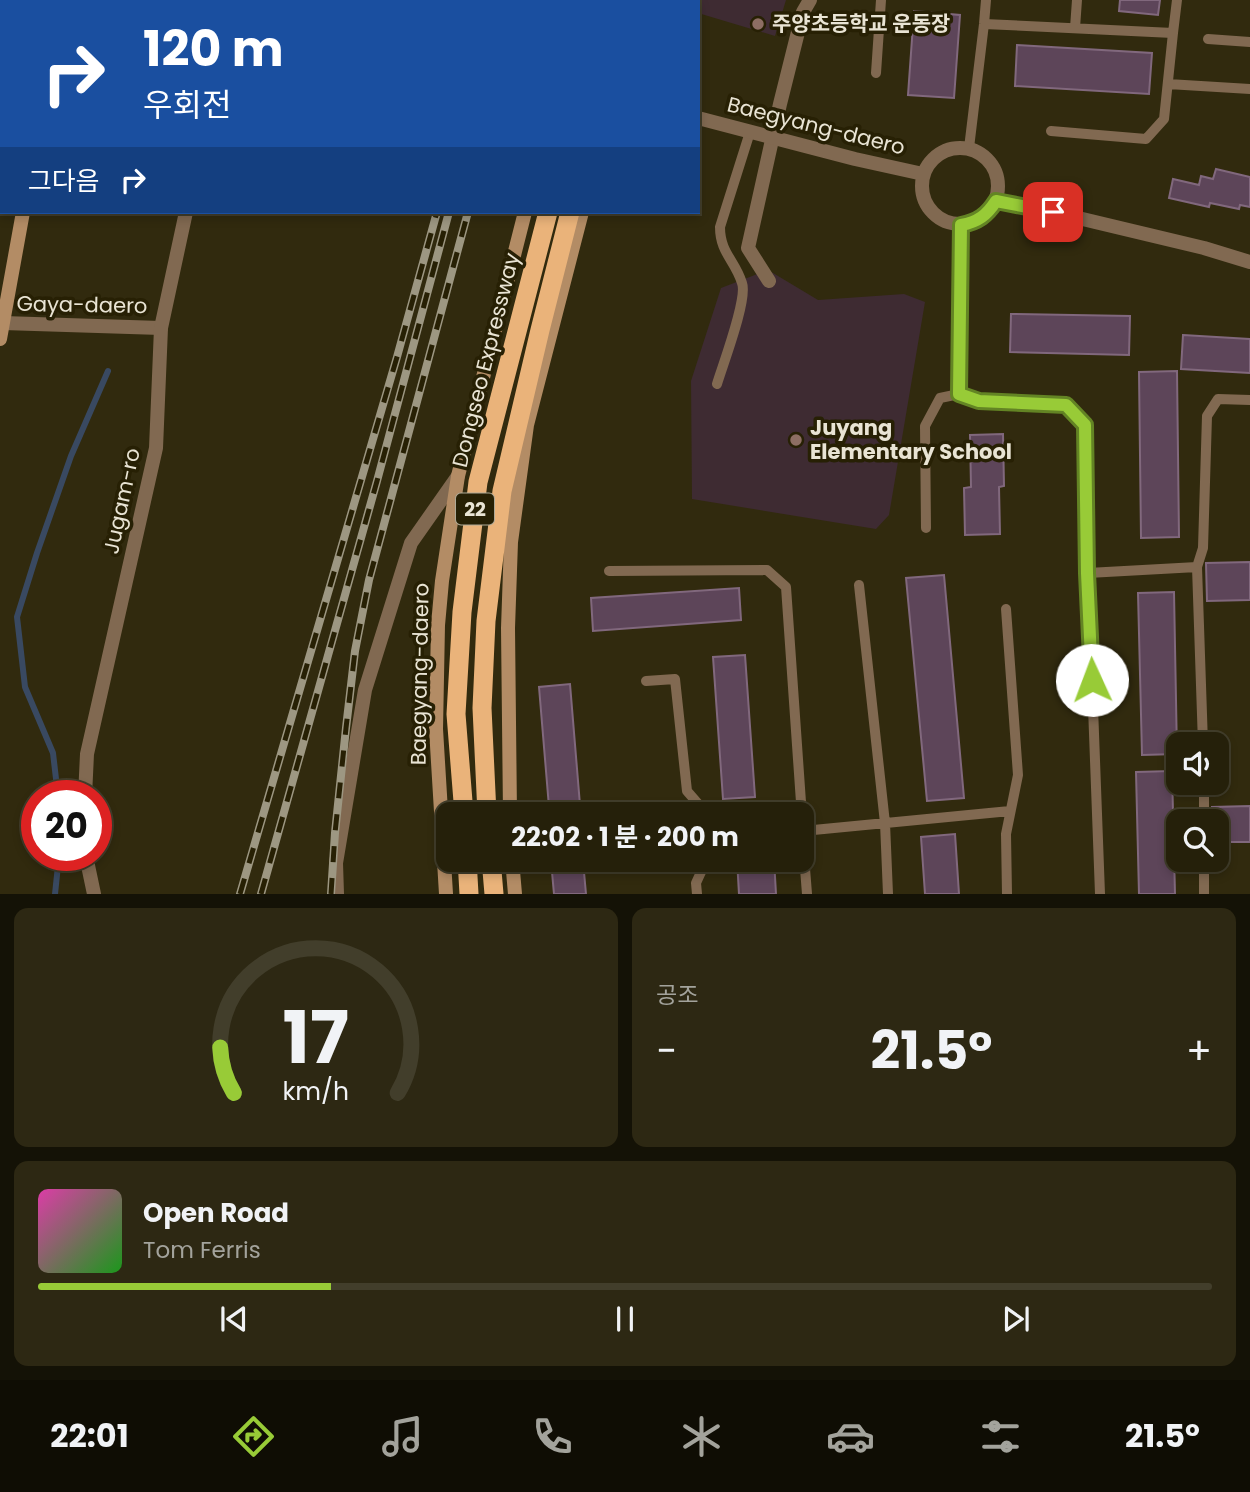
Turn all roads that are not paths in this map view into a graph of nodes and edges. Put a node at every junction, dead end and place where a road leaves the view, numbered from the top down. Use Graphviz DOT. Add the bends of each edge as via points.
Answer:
graph roads {
  1 [pos="810,0"];
  2 [pos="881,0"];
  3 [pos="986,0"];
  4 [pos="1077,0"];
  5 [pos="1177,0"];
  6 [pos="985,24"];
  7 [pos="1075,28"];
  8 [pos="1173,33"];
  9 [pos="1208,39"];
  10 [pos="1250,42"];
  11 [pos="876,73"];
  12 [pos="1168,83"];
  13 [pos="1250,89"];
  14 [pos="700,119"];
  15 [pos="1051,131"];
  16 [pos="750,132"];
  17 [pos="969,148"];
  18 [pos="923,174"];
  19 [pos="996,201"];
  20 [pos="23,214"];
  21 [pos="186,214"];
  22 [pos="524,214"];
  23 [pos="569,214"];
  24 [pos="581,214"];
  25 [pos="545,218"];
  26 [pos="961,225"];
  27 [pos="1250,262"];
  28 [pos="769,281"];
  29 [pos="3,323"];
  30 [pos="161,328"];
  31 [pos="0,339"];
  32 [pos="717,384"];
  33 [pos="959,394"];
  34 [pos="1250,400"];
  35 [pos="458,476"];
  36 [pos="926,528"];
  37 [pos="1197,567"];
  38 [pos="608,571"];
  39 [pos="1087,573"];
  40 [pos="859,585"];
  41 [pos="1006,610"];
  42 [pos="646,681"];
  43 [pos="1203,732"];
  44 [pos="86,780"];
  45 [pos="463,802"];
  46 [pos="486,802"];
  47 [pos="510,802"];
  48 [pos="697,802"];
  49 [pos="800,802"];
  50 [pos="1010,811"];
  51 [pos="885,823"];
  52 [pos="814,829"];
  53 [pos="89,871"];
  54 [pos="468,872"];
  55 [pos="492,872"];
  56 [pos="513,872"];
  57 [pos="701,872"];
  58 [pos="805,872"];
  59 [pos="1203,872"];
  60 [pos="94,894"];
  61 [pos="337,894"];
  62 [pos="446,894"];
  63 [pos="469,894"];
  64 [pos="494,894"];
  65 [pos="515,894"];
  66 [pos="697,894"];
  67 [pos="807,894"];
  68 [pos="888,894"];
  69 [pos="1007,894"];
  70 [pos="1100,894"];
  71 [pos="1204,894"];
  1 -- 28 [label="street" via="803,12 748,248"];
  2 -- 11 [label="lane"];
  3 -- 6 [label="lane"];
  4 -- 7 [label="lane"];
  5 -- 8 [label="lane"];
  6 -- 7 [label="lane"];
  6 -- 17 [label="lane"];
  7 -- 8 [label="lane"];
  8 -- 12 [label="lane"];
  9 -- 10 [label="lane"];
  12 -- 13 [label="lane"];
  12 -- 15 [label="lane" via="1164,118 1146,139"];
  14 -- 16 [label="street, Baegyang-daero"];
  16 -- 18 [label="street, Baegyang-daero"];
  16 -- 32 [label="lane" via="720,227 720,241 743,285"];
  17 -- 18 [label="street" via="946,150"];
  17 -- 19 [label="street" via="991,162 999,188"];
  18 -- 26 [label="street" via="923,198 929,209 938,218"];
  19 -- 26 [label="street" via="982,218"];
  19 -- 27 [label="street"];
  20 -- 29 [label="main road, Gaya-daero"];
  21 -- 30 [label="street, Jugam-ro"];
  22 -- 35 [label="main road, Baegyang-daero"];
  23 -- 46 [label="highway, 22" via="502,491 486,621 482,708"];
  24 -- 47 [label="main road" via="527,425 511,542"];
  25 -- 45 [label="highway, Dongseo Expressway / 22" via="478,482 461,612 456,714"];
  26 -- 33 [label="lane"];
  29 -- 30 [label="street, Gaya-daero"];
  29 -- 31 [label="main road, Gaya-daero"];
  30 -- 44 [label="street, Jugam-ro" via="156,448 87,754"];
  33 -- 36 [label="lane" via="940,398 925,426"];
  33 -- 39 [label="lane" via="979,401 1066,405 1085,425"];
  34 -- 37 [label="lane" via="1218,399 1206,416 1203,548"];
  35 -- 61 [label="street" via="411,543 365,690 336,863"];
  35 -- 62 [label="main road, Baegyang-daero" via="438,625 436,729"];
  37 -- 39 [label="lane"];
  37 -- 43 [label="lane"];
  38 -- 49 [label="lane" via="767,570 786,587"];
  39 -- 70 [label="lane"];
  40 -- 51 [label="lane"];
  41 -- 50 [label="lane" via="1018,775"];
  42 -- 48 [label="lane" via="676,679 687,791"];
  50 -- 51 [label="lane"];
  50 -- 69 [label="lane"];
  51 -- 52 [label="lane"];
  51 -- 68 [label="lane"];
  53 -- 60 [label="street"];
  54 -- 63 [label="highway"];
  55 -- 64 [label="highway"];
  56 -- 65 [label="main road"];
  57 -- 66 [label="lane"];
  58 -- 67 [label="lane"];
  59 -- 71 [label="lane"];
}
